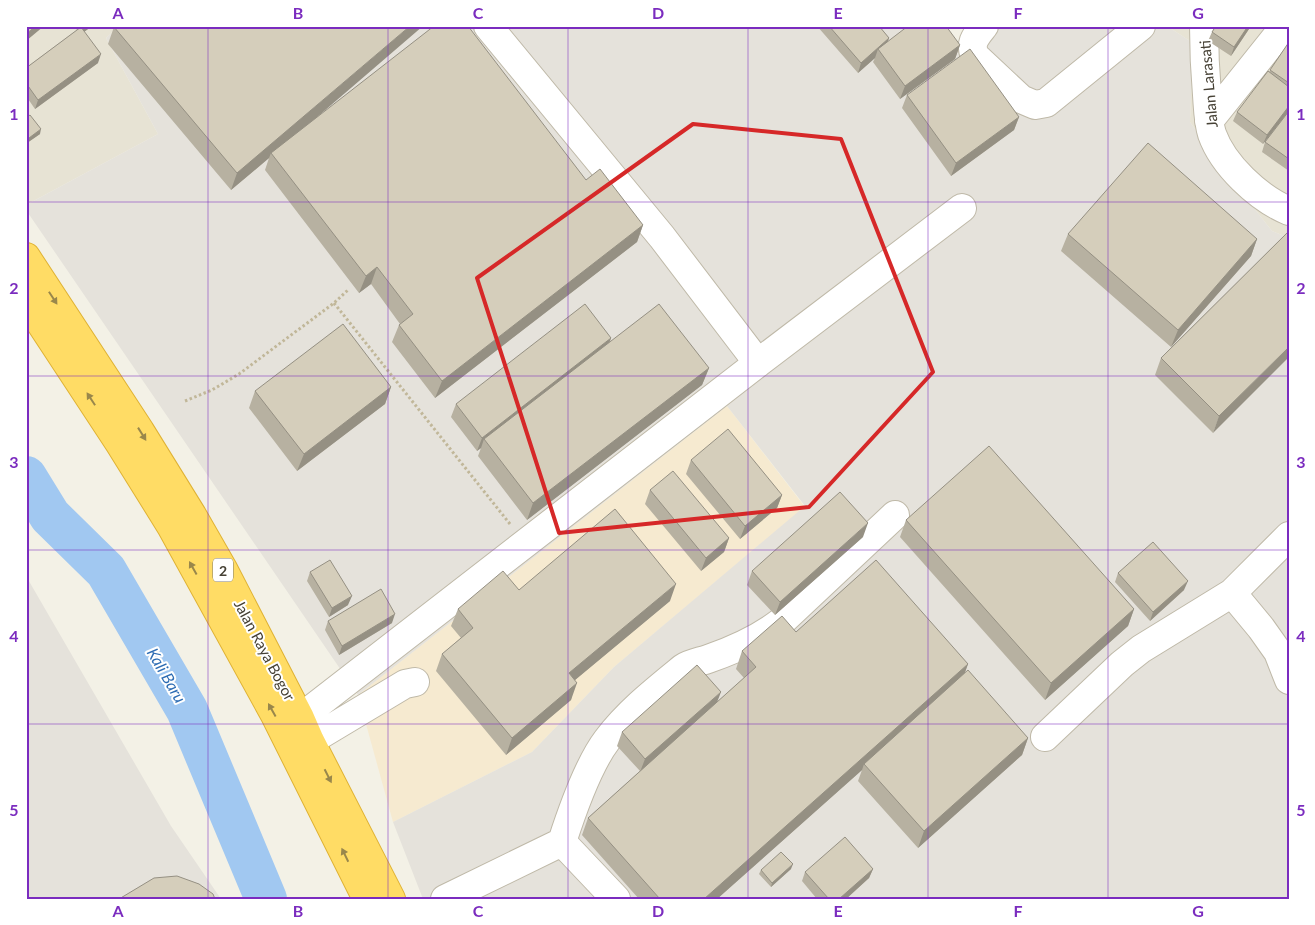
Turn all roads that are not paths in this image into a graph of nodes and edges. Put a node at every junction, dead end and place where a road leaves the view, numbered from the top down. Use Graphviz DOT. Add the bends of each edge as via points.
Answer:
graph roads {
  1 [pos="488,26"];
  2 [pos="1141,26"];
  3 [pos="1204,26"];
  4 [pos="1285,26"];
  5 [pos="979,33"];
  6 [pos="1209,121"];
  7 [pos="1285,202"];
  8 [pos="962,208"];
  9 [pos="26,257"];
  10 [pos="26,301"];
  11 [pos="758,363"];
  12 [pos="895,515"];
  13 [pos="1289,536"];
  14 [pos="1232,593"];
  15 [pos="1289,680"];
  16 [pos="415,682"];
  17 [pos="306,729"];
  18 [pos="1045,737"];
  19 [pos="562,842"];
  20 [pos="367,899"];
  21 [pos="391,899"];
  22 [pos="445,899"];
  23 [pos="616,899"];
  1 -- 11 [label="street" via="662,237"];
  2 -- 5 [label="street" via="1040,105 1021,99 975,56 972,45"];
  3 -- 6 [label="street, Jalan Larasati"];
  4 -- 6 [label="street"];
  6 -- 7 [label="street, Jalan Larasati" via="1216,144 1237,173 1248,184"];
  8 -- 11 [label="street"];
  9 -- 17 [label="highway, Jalan Raya Bogor / 2, one-way" via="192,515"];
  20 -- 10 [label="highway, Jalan Raya Bogor / 2, one-way" via="275,715 171,526"];
  11 -- 17 [label="street" via="526,544"];
  12 -- 19 [label="street" via="768,632 683,668 630,713 594,761"];
  13 -- 14 [label="street"];
  14 -- 15 [label="street" via="1278,652"];
  14 -- 18 [label="street" via="1141,649"];
  16 -- 17 [label="street"];
  17 -- 21 [label="highway, Jalan Raya Bogor / 2, one-way"];
  19 -- 22 [label="street"];
  19 -- 23 [label="street"];
}
